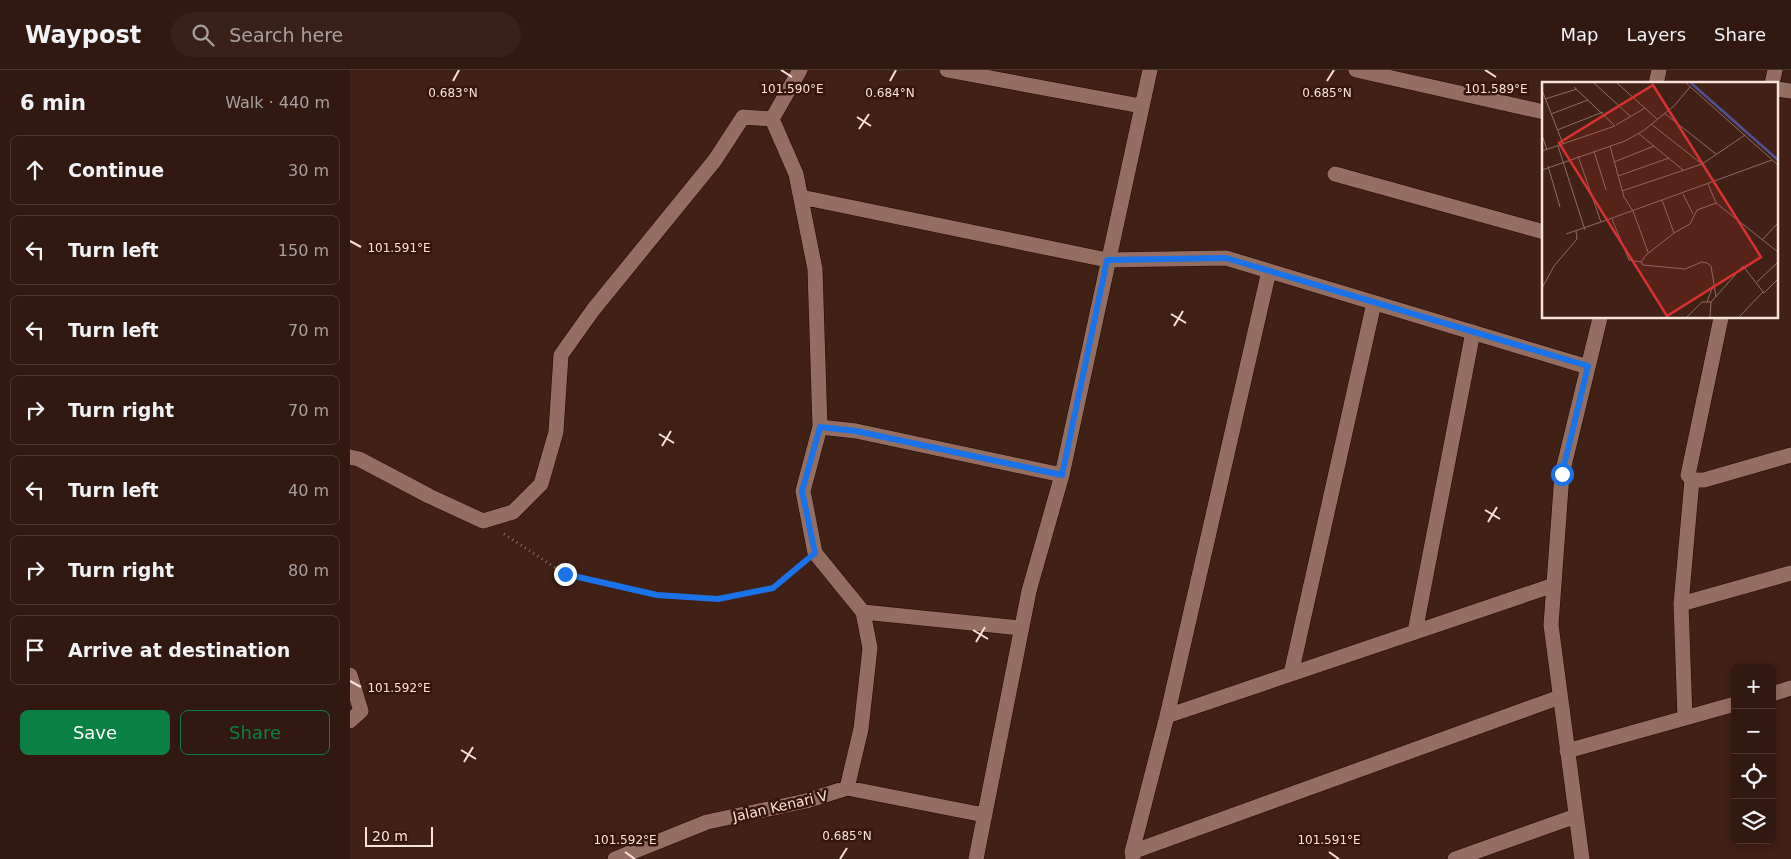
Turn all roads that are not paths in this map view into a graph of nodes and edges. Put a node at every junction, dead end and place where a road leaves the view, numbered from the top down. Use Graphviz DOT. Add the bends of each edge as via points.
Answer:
graph roads {
  1 [pos="800,70"];
  2 [pos="947,70"];
  3 [pos="1150,70"];
  4 [pos="1356,70"];
  5 [pos="1778,89"];
  6 [pos="1791,91"];
  7 [pos="1141,106"];
  8 [pos="1542,112"];
  9 [pos="772,119"];
  10 [pos="1335,174"];
  11 [pos="801,196"];
  12 [pos="1542,231"];
  13 [pos="1107,260"];
  14 [pos="1269,271"];
  15 [pos="1374,303"];
  16 [pos="1600,319"];
  17 [pos="1721,319"];
  18 [pos="1473,332"];
  19 [pos="1588,366"];
  20 [pos="820,427"];
  21 [pos="350,443"];
  22 [pos="1791,455"];
  23 [pos="355,458"];
  24 [pos="1062,475"];
  25 [pos="1692,480"];
  26 [pos="1791,573"];
  27 [pos="1554,585"];
  28 [pos="1681,604"];
  29 [pos="862,612"];
  30 [pos="1021,628"];
  31 [pos="1415,632"];
  32 [pos="1291,674"];
  33 [pos="350,675"];
  34 [pos="1791,688"];
  35 [pos="1776,693"];
  36 [pos="1560,697"];
  37 [pos="1731,705"];
  38 [pos="1167,716"];
  39 [pos="1685,718"];
  40 [pos="350,721"];
  41 [pos="1567,752"];
  42 [pos="847,788"];
  43 [pos="984,815"];
  44 [pos="1576,816"];
  45 [pos="1132,856"];
  46 [pos="615,859"];
  47 [pos="976,859"];
  48 [pos="1455,859"];
  49 [pos="1582,859"];
  1 -- 9 [label="street"];
  2 -- 7 [label="street"];
  3 -- 7 [label="street"];
  4 -- 8 [label="street"];
  5 -- 6 [label="street"];
  7 -- 13 [label="street"];
  9 -- 11 [label="street" via="796,174"];
  9 -- 23 [label="street" via="743,117 715,160 561,355 556,432 541,484 513,512 483,521"];
  10 -- 12 [label="street"];
  11 -- 13 [label="street"];
  11 -- 20 [label="street" via="815,269"];
  13 -- 14 [label="street" via="1226,258"];
  13 -- 24 [label="street"];
  14 -- 15 [label="street"];
  14 -- 38 [label="street"];
  15 -- 18 [label="street"];
  15 -- 32 [label="street"];
  16 -- 19 [label="street"];
  17 -- 25 [label="street" via="1689,465 1688,475"];
  18 -- 19 [label="street"];
  18 -- 31 [label="street"];
  19 -- 27 [label="street" via="1562,474"];
  20 -- 24 [label="street" via="856,431"];
  20 -- 29 [label="street" via="802,491 815,553"];
  21 -- 23 [label="street"];
  22 -- 25 [label="street" via="1704,480"];
  24 -- 30 [label="street"];
  25 -- 28 [label="street"];
  26 -- 28 [label="street"];
  27 -- 31 [label="street"];
  27 -- 36 [label="street" via="1551,625"];
  28 -- 39 [label="street"];
  29 -- 30 [label="street"];
  29 -- 42 [label="street" via="870,648 861,729"];
  30 -- 43 [label="street"];
  31 -- 32 [label="street"];
  32 -- 38 [label="street"];
  33 -- 40 [label="street" via="361,711"];
  34 -- 35 [label="street"];
  36 -- 41 [label="street"];
  36 -- 45 [label="street"];
  37 -- 39 [label="street"];
  38 -- 45 [label="street"];
  39 -- 41 [label="street"];
  41 -- 44 [label="street"];
  42 -- 43 [label="street"];
  42 -- 46 [label="street, Jalan Kenari V" via="806,802 707,822"];
  43 -- 47 [label="street"];
  44 -- 48 [label="street"];
  44 -- 49 [label="street"];
}
